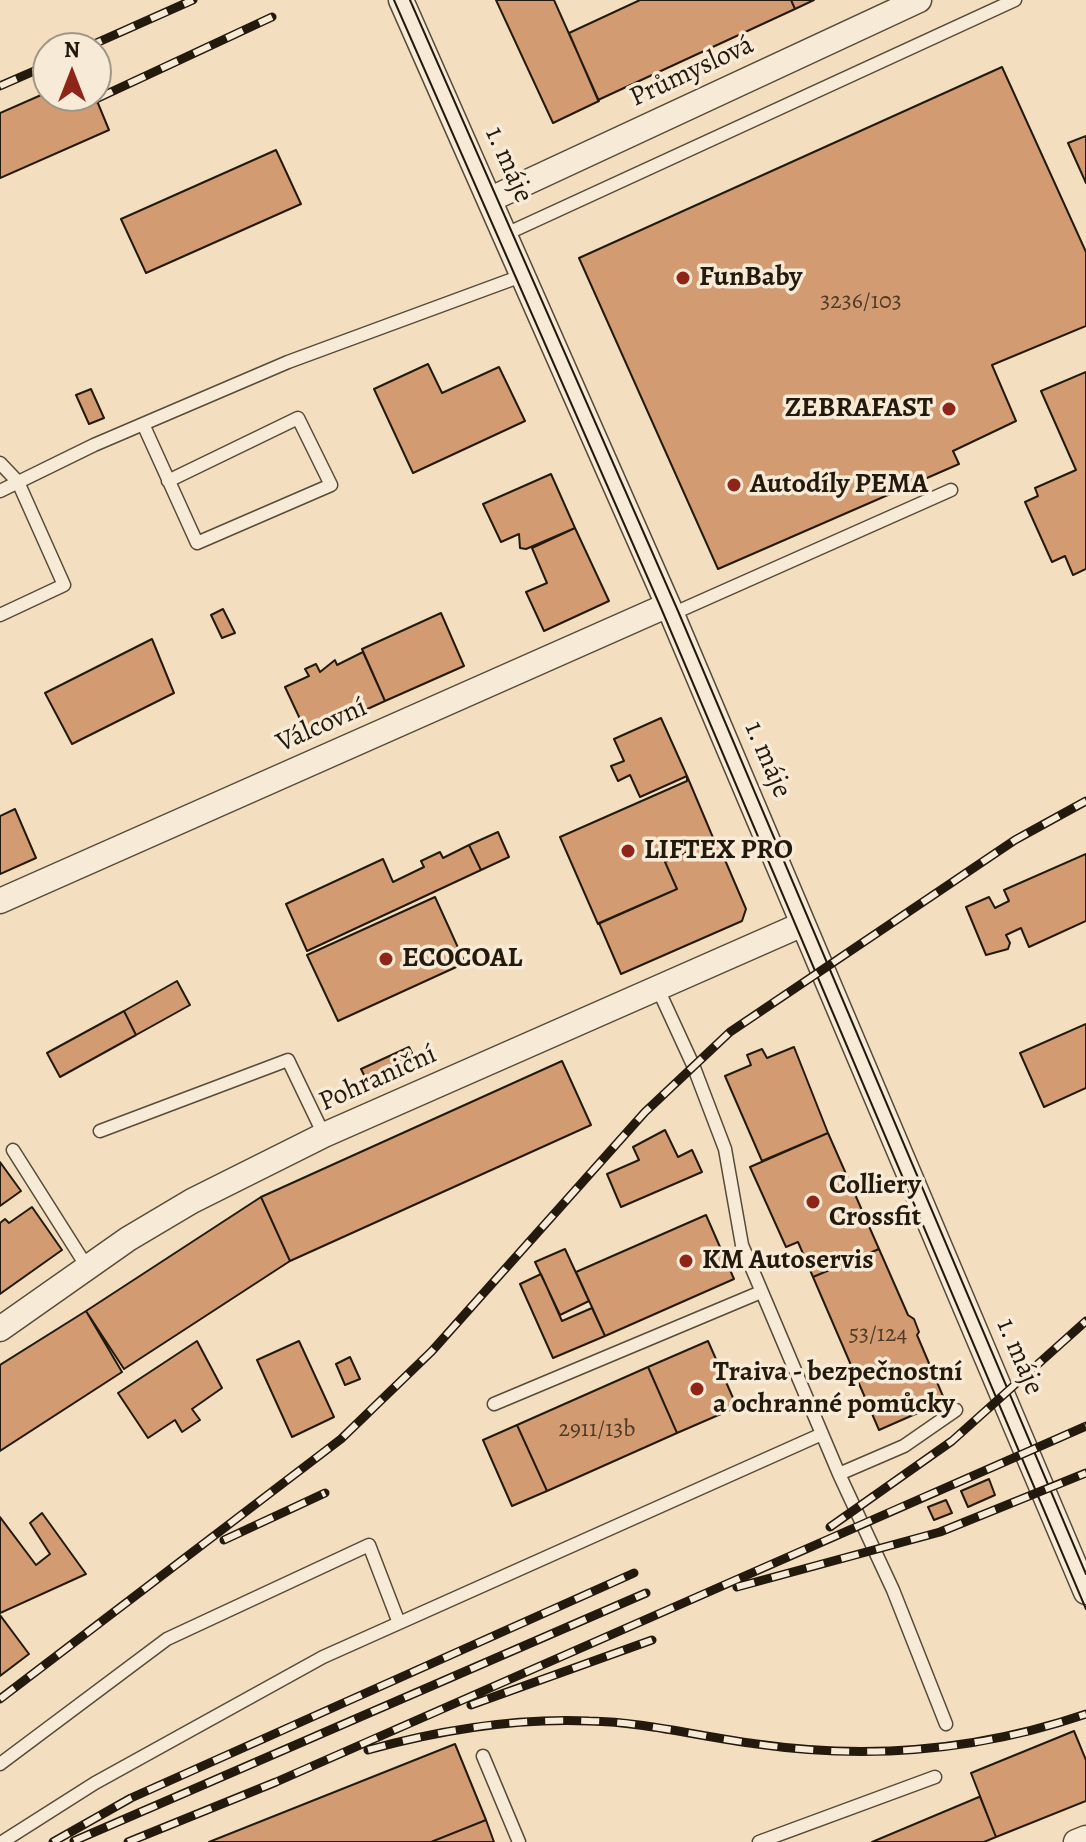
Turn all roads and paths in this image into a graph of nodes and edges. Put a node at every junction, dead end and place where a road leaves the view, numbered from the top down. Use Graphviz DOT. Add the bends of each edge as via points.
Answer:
graph roads {
  1 [pos="401,0"];
  2 [pos="919,0"];
  3 [pos="1015,0"];
  4 [pos="491,199"];
  5 [pos="506,234"];
  6 [pos="524,275"];
  7 [pos="143,424"];
  8 [pos="0,463"];
  9 [pos="168,481"];
  10 [pos="18,482"];
  11 [pos="951,490"];
  12 [pos="0,491"];
  13 [pos="670,610"];
  14 [pos="0,615"];
  15 [pos="0,901"];
  16 [pos="803,924"];
  17 [pos="658,989"];
  18 [pos="100,1131"];
  19 [pos="324,1135"];
  20 [pos="13,1150"];
  21 [pos="87,1267"];
  22 [pos="761,1292"];
  23 [pos="0,1329"];
  24 [pos="494,1404"];
  25 [pos="956,1410"];
  26 [pos="822,1434"];
  27 [pos="839,1474"];
  28 [pos="1086,1592"];
  29 [pos="399,1623"];
  30 [pos="946,1724"];
  31 [pos="483,1756"];
  32 [pos="0,1764"];
  33 [pos="935,1777"];
  34 [pos="1086,1838"];
  35 [pos="2,1842"];
  36 [pos="519,1842"];
  37 [pos="759,1842"];
  38 [pos="1076,1842"];
  1 -- 4 [label="street, 1. máje"];
  2 -- 4 [label="street, Průmyslová"];
  3 -- 5 [label="lane"];
  4 -- 5 [label="street, 1. máje"];
  5 -- 6 [label="street, 1. máje"];
  6 -- 7 [label="lane" via="288,362"];
  6 -- 13 [label="street, 1. máje"];
  7 -- 9 [label="lane"];
  7 -- 10 [label="lane"];
  8 -- 10 [label="lane"];
  9 -- 9 [label="lane" via="197,543 331,485 298,418"];
  10 -- 12 [label="lane"];
  10 -- 14 [label="lane" via="64,585"];
  11 -- 13 [label="lane"];
  13 -- 15 [label="street, Válcovní"];
  13 -- 16 [label="street, 1. máje"];
  16 -- 17 [label="street, Pohraniční"];
  16 -- 28 [label="street, 1. máje"];
  17 -- 19 [label="street, Pohraniční"];
  17 -- 22 [label="lane" via="725,1149 742,1245"];
  18 -- 19 [label="lane" via="288,1060"];
  19 -- 21 [label="street, Pohraniční" via="192,1201"];
  20 -- 21 [label="lane"];
  21 -- 23 [label="street, Pohraniční"];
  22 -- 24 [label="lane"];
  22 -- 26 [label="lane"];
  25 -- 27 [label="lane" via="904,1446"];
  26 -- 27 [label="lane"];
  26 -- 29 [label="lane"];
  27 -- 30 [label="lane" via="893,1590"];
  29 -- 32 [label="lane" via="369,1545 167,1639"];
  29 -- 35 [label="lane" via="323,1657 95,1783"];
  31 -- 36 [label="lane"];
  33 -- 37 [label="lane"];
  34 -- 38 [label="street"];
}
